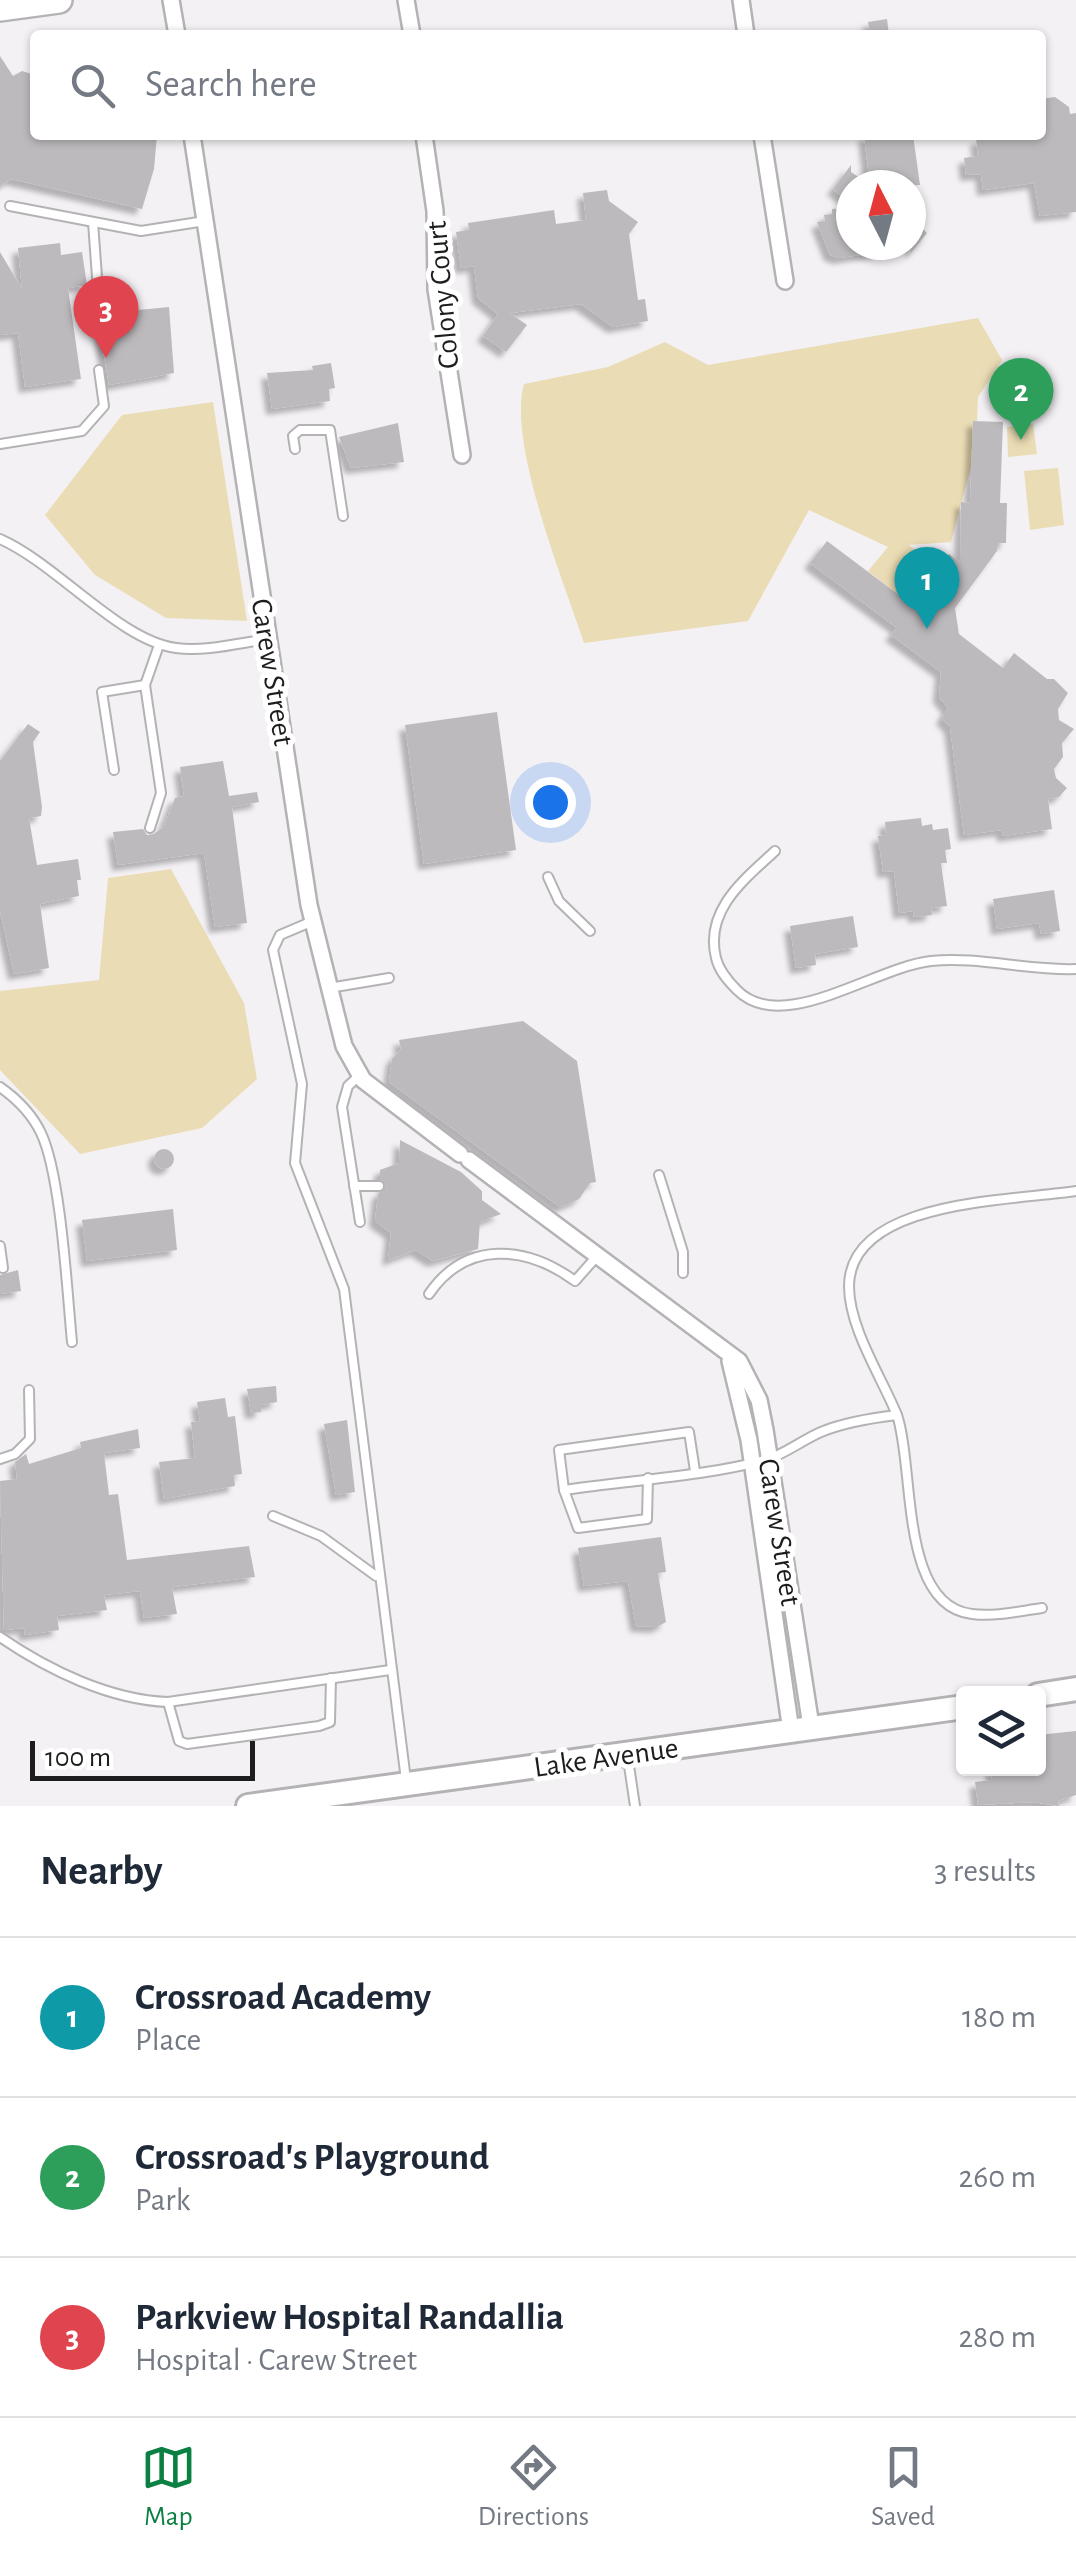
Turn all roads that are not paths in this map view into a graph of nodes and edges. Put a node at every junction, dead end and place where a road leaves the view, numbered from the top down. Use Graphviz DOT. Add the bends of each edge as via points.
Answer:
graph roads {
  1 [pos="59,0"];
  2 [pos="171,0"];
  3 [pos="406,0"];
  4 [pos="741,0"];
  5 [pos="0,8"];
  6 [pos="176,30"];
  7 [pos="411,30"];
  8 [pos="745,30"];
  9 [pos="193,140"];
  10 [pos="425,140"];
  11 [pos="763,140"];
  12 [pos="10,206"];
  13 [pos="93,222"];
  14 [pos="205,222"];
  15 [pos="785,281"];
  16 [pos="99,305"];
  17 [pos="98,370"];
  18 [pos="0,444"];
  19 [pos="295,449"];
  20 [pos="462,455"];
  21 [pos="343,516"];
  22 [pos="0,538"];
  23 [pos="268,639"];
  24 [pos="160,645"];
  25 [pos="146,685"];
  26 [pos="114,770"];
  27 [pos="150,828"];
  28 [pos="775,851"];
  29 [pos="548,877"];
  30 [pos="313,922"];
  31 [pos="590,931"];
  32 [pos="1076,969"];
  33 [pos="389,978"];
  34 [pos="329,988"];
  35 [pos="360,1075"];
  36 [pos="2,1092"];
  37 [pos="659,1174"];
  38 [pos="354,1186"];
  39 [pos="379,1186"];
  40 [pos="1076,1192"];
  41 [pos="360,1222"];
  42 [pos="0,1246"];
  43 [pos="598,1255"];
  44 [pos="3,1268"];
  45 [pos="683,1273"];
  46 [pos="429,1294"];
  47 [pos="72,1342"];
  48 [pos="30,1390"];
  49 [pos="897,1415"];
  50 [pos="0,1459"];
  51 [pos="760,1461"];
  52 [pos="695,1471"];
  53 [pos="648,1478"];
  54 [pos="564,1490"];
  55 [pos="273,1516"];
  56 [pos="377,1576"];
  57 [pos="1042,1608"];
  58 [pos="0,1637"];
  59 [pos="390,1670"];
  60 [pos="331,1678"];
  61 [pos="1076,1689"];
  62 [pos="1046,1694"];
  63 [pos="168,1702"];
  64 [pos="956,1708"];
  65 [pos="801,1728"];
  66 [pos="627,1754"];
  67 [pos="406,1785"];
  68 [pos="283,1804"];
  69 [pos="248,1806"];
  70 [pos="636,1806"];
  1 -- 5 [label="main road"];
  2 -- 6 [label="street"];
  3 -- 7 [label="street"];
  4 -- 8 [label="street"];
  9 -- 14 [label="street, Carew Street"];
  10 -- 20 [label="street, Colony Court" via="436,289"];
  11 -- 15 [label="street"];
  12 -- 13 [label="lane"];
  13 -- 14 [label="lane" via="142,231"];
  13 -- 16 [label="lane"];
  14 -- 23 [label="street, Carew Street"];
  17 -- 18 [label="lane" via="104,406 82,431"];
  19 -- 21 [label="lane" via="300,430 330,430"];
  22 -- 24 [label="lane"];
  23 -- 24 [label="lane" via="188,649"];
  23 -- 30 [label="street, Carew Street"];
  24 -- 25 [label="lane"];
  25 -- 26 [label="lane" via="102,692"];
  25 -- 27 [label="lane" via="161,793"];
  28 -- 32 [label="lane" via="731,892 714,934 724,977 763,1006 811,1001 930,961"];
  29 -- 31 [label="lane" via="560,901"];
  30 -- 34 [label="street, Carew Street"];
  30 -- 56 [label="lane" via="280,936 273,950 302,1084 295,1163 344,1289"];
  33 -- 34 [label="lane"];
  34 -- 35 [label="street, Carew Street" via="344,1046"];
  35 -- 38 [label="lane" via="342,1098"];
  35 -- 43 [label="street, Carew Street"];
  36 -- 47 [label="lane" via="27,1110 51,1165"];
  37 -- 45 [label="lane"];
  38 -- 39 [label="lane"];
  38 -- 41 [label="lane"];
  40 -- 49 [label="lane" via="908,1216 865,1242 849,1285"];
  42 -- 44 [label="lane"];
  43 -- 46 [label="lane" via="574,1281 522,1254 479,1256 442,1274"];
  43 -- 51 [label="street, Carew Street" via="725,1348"];
  48 -- 50 [label="lane" via="30,1439"];
  49 -- 51 [label="lane" via="822,1431"];
  49 -- 57 [label="lane" via="920,1566 931,1590 972,1614"];
  51 -- 52 [label="lane"];
  51 -- 65 [label="street, Carew Street"];
  52 -- 53 [label="lane"];
  52 -- 54 [label="lane" via="689,1432 559,1450"];
  53 -- 54 [label="lane"];
  53 -- 54 [label="lane" via="647,1519 578,1528"];
  55 -- 56 [label="lane" via="321,1536"];
  56 -- 59 [label="lane"];
  58 -- 63 [label="lane" via="98,1688 134,1701"];
  59 -- 60 [label="lane"];
  59 -- 67 [label="lane"];
  60 -- 63 [label="lane"];
  60 -- 63 [label="lane" via="330,1722 319,1726 187,1744 180,1741"];
  61 -- 62 [label="main road"];
  64 -- 65 [label="main road, Lake Avenue"];
  65 -- 66 [label="main road, Lake Avenue"];
  66 -- 67 [label="main road, Lake Avenue"];
  66 -- 70 [label="lane"];
  67 -- 68 [label="main road, Lake Avenue"];
  68 -- 69 [label="main road, Lake Avenue"];
}
